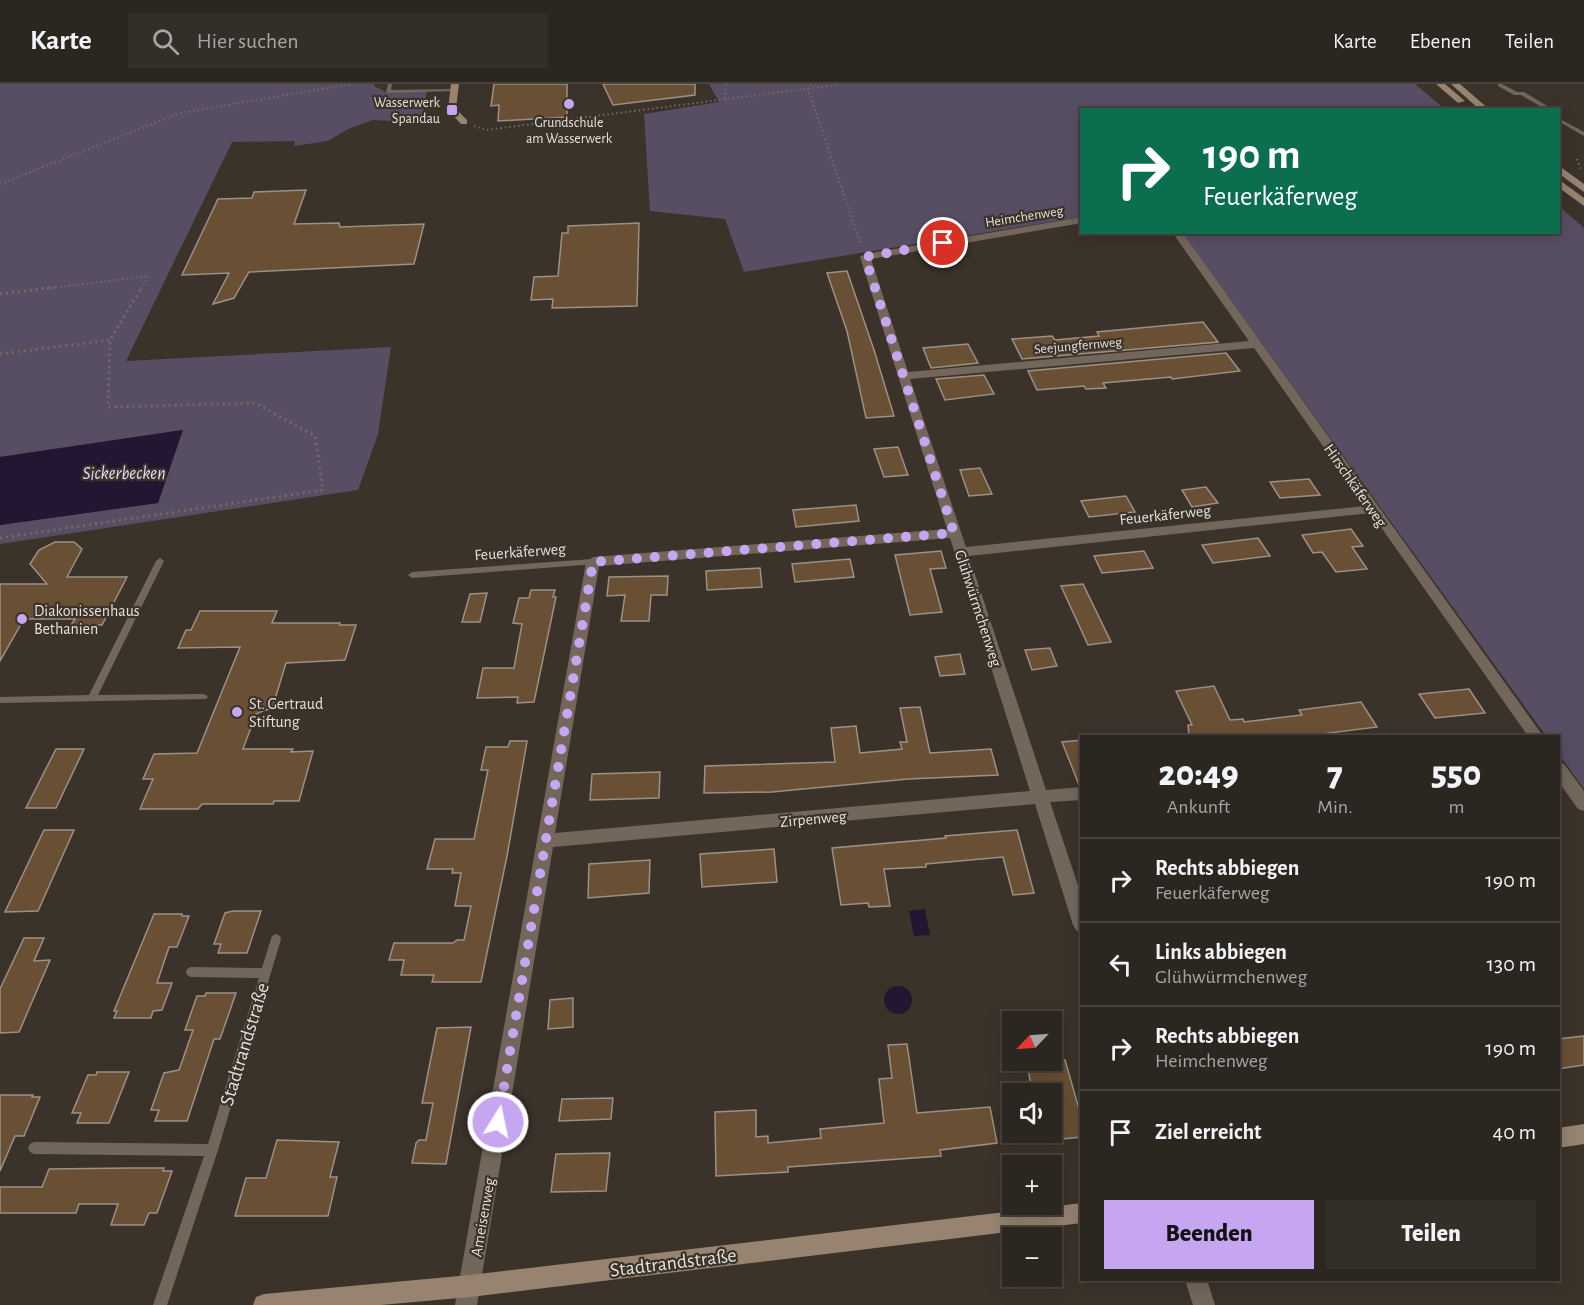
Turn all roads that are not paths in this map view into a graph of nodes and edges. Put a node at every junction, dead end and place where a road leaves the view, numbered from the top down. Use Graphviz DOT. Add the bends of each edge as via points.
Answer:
graph roads {
  1 [pos="390,84"];
  2 [pos="1440,84"];
  3 [pos="1455,84"];
  4 [pos="1500,85"];
  5 [pos="454,87"];
  6 [pos="1469,108"];
  7 [pos="1484,108"];
  8 [pos="1548,108"];
  9 [pos="1560,120"];
  10 [pos="464,123"];
  11 [pos="1584,134"];
  12 [pos="1560,170"];
  13 [pos="1560,183"];
  14 [pos="1582,196"];
  15 [pos="1080,220"];
  16 [pos="1178,234"];
  17 [pos="865,257"];
  18 [pos="1256,344"];
  19 [pos="903,376"];
  20 [pos="1373,509"];
  21 [pos="954,533"];
  22 [pos="961,552"];
  23 [pos="160,561"];
  24 [pos="593,562"];
  25 [pos="412,576"];
  26 [pos="203,697"];
  27 [pos="92,698"];
  28 [pos="0,700"];
  29 [pos="1535,735"];
  30 [pos="1560,771"];
  31 [pos="1080,793"];
  32 [pos="1041,798"];
  33 [pos="1584,804"];
  34 [pos="545,841"];
  35 [pos="1080,919"];
  36 [pos="276,939"];
  37 [pos="191,972"];
  38 [pos="266,973"];
  39 [pos="1584,1134"];
  40 [pos="1560,1138"];
  41 [pos="34,1148"];
  42 [pos="212,1150"];
  43 [pos="1080,1213"];
  44 [pos="1196,1281"];
  45 [pos="468,1295"];
  46 [pos="160,1305"];
  47 [pos="264,1305"];
  48 [pos="1204,1305"];
  1 -- 5 [label="lane" via="388,92"];
  2 -- 6 [label="street"];
  3 -- 7 [label="street"];
  4 -- 8 [label="lane"];
  5 -- 10 [label="street" via="453,110"];
  9 -- 11 [label="lane"];
  12 -- 14 [label="street"];
  13 -- 14 [label="street"];
  15 -- 17 [label="street, Heimchenweg"];
  16 -- 18 [label="street, Hirschkäferweg"];
  17 -- 19 [label="street, Glühwürmchenweg"];
  18 -- 19 [label="street, Seejungfernweg"];
  18 -- 20 [label="street, Hirschkäferweg"];
  19 -- 21 [label="street, Glühwürmchenweg"];
  20 -- 22 [label="street, Feuerkäferweg"];
  20 -- 29 [label="street, Hirschkäferweg"];
  21 -- 22 [label="street, Glühwürmchenweg"];
  21 -- 24 [label="street, Feuerkäferweg"];
  22 -- 32 [label="street, Glühwürmchenweg"];
  23 -- 27 [label="lane"];
  24 -- 25 [label="lane, Feuerkäferweg"];
  24 -- 34 [label="street, Ameisenweg"];
  26 -- 27 [label="lane"];
  27 -- 28 [label="lane"];
  30 -- 33 [label="street"];
  31 -- 32 [label="street, Zirpenweg"];
  32 -- 34 [label="street, Zirpenweg"];
  32 -- 35 [label="street, Glühwürmchenweg"];
  34 -- 45 [label="street, Ameisenweg"];
  36 -- 38 [label="lane, Stadtrandstraße"];
  37 -- 38 [label="lane"];
  38 -- 42 [label="lane, Stadtrandstraße"];
  39 -- 40 [label="street"];
  41 -- 42 [label="lane"];
  42 -- 46 [label="lane, Stadtrandstraße"];
  43 -- 45 [label="street, Stadtrandstraße"];
  44 -- 48 [label="street"];
  45 -- 47 [label="street, Stadtrandstraße"];
}
